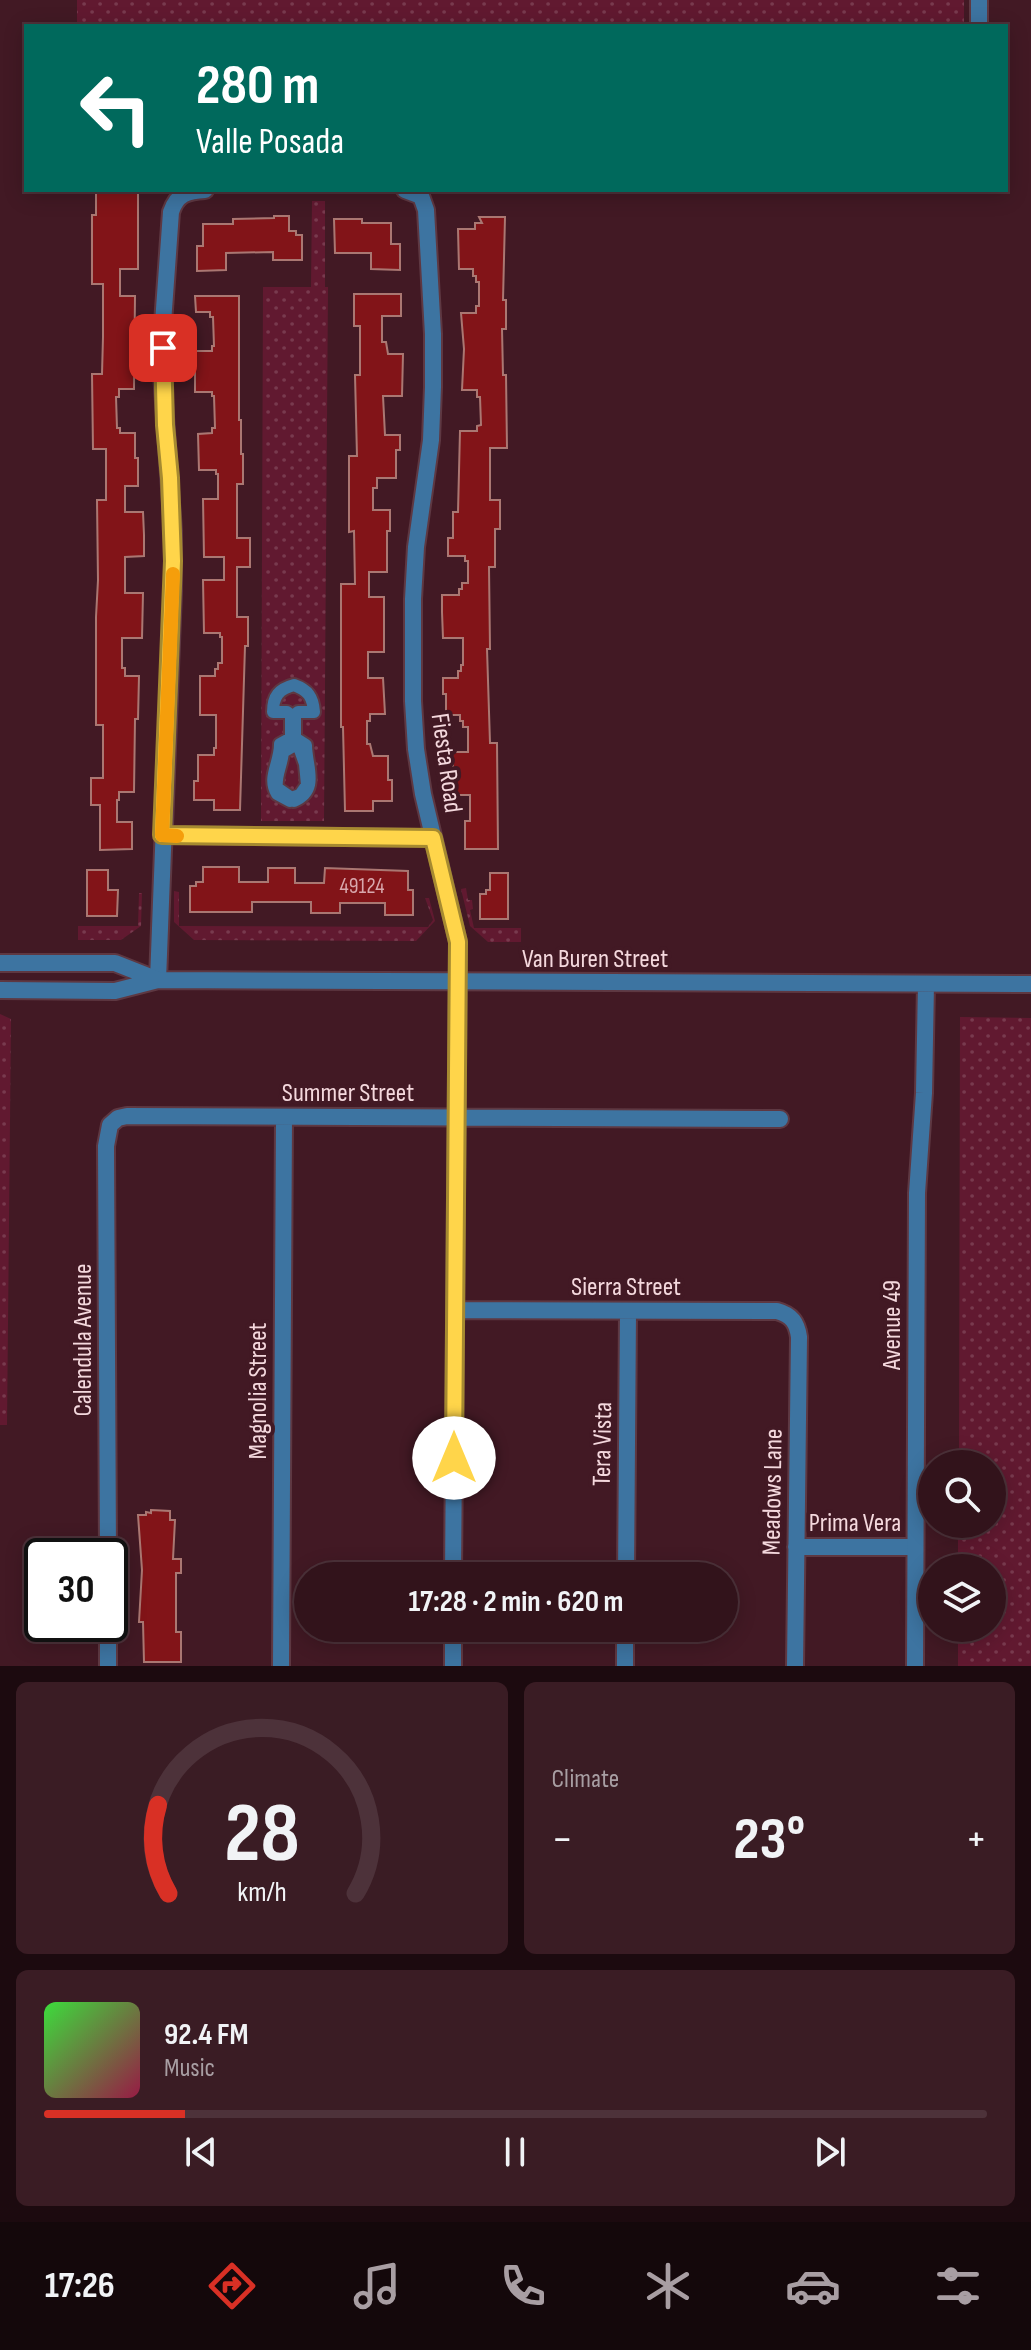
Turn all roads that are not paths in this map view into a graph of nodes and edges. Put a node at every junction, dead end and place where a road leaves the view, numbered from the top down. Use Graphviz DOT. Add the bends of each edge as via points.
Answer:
graph roads {
  1 [pos="979,0"];
  2 [pos="979,24"];
  3 [pos="191,192"];
  4 [pos="413,193"];
  5 [pos="283,757"];
  6 [pos="162,835"];
  7 [pos="433,838"];
  8 [pos="0,963"];
  9 [pos="158,980"];
  10 [pos="458,983"];
  11 [pos="926,984"];
  12 [pos="1031,984"];
  13 [pos="0,990"];
  14 [pos="284,1117"];
  15 [pos="457,1118"];
  16 [pos="780,1119"];
  17 [pos="110,1125"];
  18 [pos="456,1310"];
  19 [pos="628,1312"];
  20 [pos="794,1320"];
  21 [pos="108,1538"];
  22 [pos="796,1547"];
  23 [pos="915,1547"];
  24 [pos="453,1562"];
  25 [pos="626,1562"];
  26 [pos="108,1642"];
  27 [pos="453,1642"];
  28 [pos="625,1642"];
  29 [pos="108,1666"];
  30 [pos="281,1666"];
  31 [pos="453,1666"];
  32 [pos="625,1666"];
  33 [pos="795,1666"];
  34 [pos="915,1666"];
  1 -- 2 [label="street"];
  3 -- 6 [label="street" via="178,197 171,212 163,323 173,561"];
  4 -- 7 [label="street, Fiesta Road" via="426,210 433,334 431,440 416,547 412,664 416,749"];
  5 -- 5 [label="street" via="276,782 290,801 277,794 272,781 280,744 291,738 291,715 273,712 273,703 284,687 294,685 310,694 314,712 295,715 295,738 306,745 310,780 307,792 294,801 307,785 302,752 293,746"];
  6 -- 7 [label="street"];
  6 -- 9 [label="street"];
  7 -- 10 [label="street, Fiesta Road" via="458,942"];
  8 -- 9 [label="street, Van Buren Street" via="115,963"];
  9 -- 10 [label="street, Van Buren Street"];
  9 -- 13 [label="street, Van Buren Street" via="115,991"];
  10 -- 11 [label="street, Van Buren Street"];
  10 -- 15 [label="street, Fiesta Road"];
  11 -- 12 [label="street, Van Buren Street"];
  11 -- 23 [label="street, Avenue 49" via="917,1193"];
  14 -- 15 [label="street, Summer Street"];
  14 -- 17 [label="street, Summer Street" via="127,1116"];
  14 -- 30 [label="street, Magnolia Street"];
  15 -- 16 [label="street, Summer Street"];
  15 -- 18 [label="street, Fiesta Road"];
  17 -- 21 [label="street, Calendula Avenue"];
  18 -- 19 [label="street, Sierra Street"];
  18 -- 24 [label="street, Fiesta Road"];
  19 -- 20 [label="street, Sierra Street" via="777,1311"];
  19 -- 25 [label="street, Tera Vista"];
  20 -- 22 [label="street, Meadows Lane" via="799,1337"];
  22 -- 23 [label="street, Prima Vera"];
  22 -- 33 [label="street, Meadows Lane"];
  23 -- 34 [label="street, Avenue 49"];
  26 -- 29 [label="street"];
  27 -- 31 [label="street"];
  28 -- 32 [label="street"];
}
